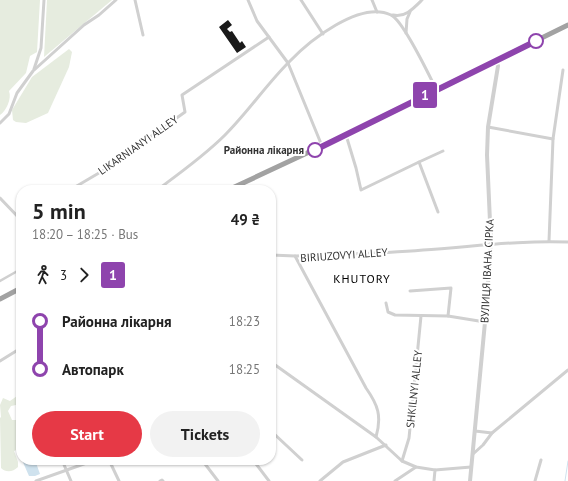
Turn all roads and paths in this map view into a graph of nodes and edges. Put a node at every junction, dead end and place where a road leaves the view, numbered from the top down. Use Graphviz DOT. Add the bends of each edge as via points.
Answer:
graph roads {
  1 [pos="44,0"];
  2 [pos="116,0"];
  3 [pos="134,0"];
  4 [pos="248,0"];
  5 [pos="301,0"];
  6 [pos="372,0"];
  7 [pos="422,0"];
  8 [pos="411,10"];
  9 [pos="377,12"];
  10 [pos="391,15"];
  11 [pos="568,25"];
  12 [pos="323,34"];
  13 [pos="406,34"];
  14 [pos="143,35"];
  15 [pos="269,38"];
  16 [pos="496,61"];
  17 [pos="288,63"];
  18 [pos="563,70"];
  19 [pos="33,71"];
  20 [pos="436,89"];
  21 [pos="0,123"];
  22 [pos="488,127"];
  23 [pos="346,135"];
  24 [pos="553,139"];
  25 [pos="322,146"];
  26 [pos="443,151"];
  27 [pos="419,162"];
  28 [pos="78,185"];
  29 [pos="164,185"];
  30 [pos="239,185"];
  31 [pos="0,198"];
  32 [pos="438,212"];
  33 [pos="16,215"];
  34 [pos="549,241"];
  35 [pos="568,242"];
  36 [pos="491,244"];
  37 [pos="276,255"];
  38 [pos="295,256"];
  39 [pos="16,272"];
  40 [pos="0,281"];
  41 [pos="16,290"];
  42 [pos="410,291"];
  43 [pos="0,298"];
  44 [pos="386,303"];
  45 [pos="421,316"];
  46 [pos="448,316"];
  47 [pos="485,322"];
  48 [pos="16,351"];
  49 [pos="0,361"];
  50 [pos="276,366"];
  51 [pos="568,370"];
  52 [pos="475,432"];
  53 [pos="492,433"];
  54 [pos="276,436"];
  55 [pos="376,437"];
  56 [pos="386,445"];
  57 [pos="473,454"];
  58 [pos="302,460"];
  59 [pos="541,460"];
  60 [pos="402,461"];
  61 [pos="64,465"];
  62 [pos="81,465"];
  63 [pos="111,465"];
  64 [pos="206,465"];
  65 [pos="257,465"];
  66 [pos="416,467"];
  67 [pos="472,467"];
  68 [pos="67,470"];
  69 [pos="435,470"];
  70 [pos="36,481"];
  71 [pos="71,481"];
  72 [pos="119,481"];
  73 [pos="160,481"];
  74 [pos="163,481"];
  75 [pos="218,481"];
  76 [pos="269,481"];
  77 [pos="320,481"];
  78 [pos="394,481"];
  79 [pos="434,481"];
  80 [pos="470,481"];
  81 [pos="534,481"];
  1 -- 19 [label="street" via="41,48"];
  2 -- 19 [label="street"];
  3 -- 14 [label="street"];
  4 -- 15 [label="street" via="252,12"];
  5 -- 12 [label="street"];
  6 -- 9 [label="street"];
  7 -- 8 [label="street"];
  8 -- 10 [label="street" via="402,15"];
  8 -- 13 [label="street" via="407,19"];
  9 -- 10 [label="street"];
  9 -- 12 [label="street" via="351,17"];
  10 -- 13 [label="street"];
  11 -- 16 [label="highway"];
  12 -- 17 [label="street"];
  13 -- 20 [label="street"];
  15 -- 17 [label="street"];
  15 -- 28 [label="street, LIKARNIANYI ALLEY" via="182,96 185,112 104,170"];
  16 -- 20 [label="highway"];
  16 -- 22 [label="street, ВУЛИЦЯ ІВАНА СІРКА" via="498,66"];
  17 -- 25 [label="street"];
  17 -- 29 [label="street" via="225,135"];
  18 -- 24 [label="street"];
  19 -- 21 [label="street" via="17,93 9,114"];
  20 -- 23 [label="highway"];
  22 -- 24 [label="street"];
  22 -- 36 [label="street, ВУЛИЦЯ ІВАНА СІРКА"];
  23 -- 25 [label="highway"];
  23 -- 27 [label="street" via="361,190"];
  24 -- 34 [label="street"];
  25 -- 30 [label="highway"];
  26 -- 27 [label="street"];
  27 -- 32 [label="street"];
  31 -- 33 [label="street"];
  34 -- 35 [label="street, BIRIUZOVYI ALLEY"];
  34 -- 36 [label="street, BIRIUZOVYI ALLEY"];
  36 -- 38 [label="street, BIRIUZOVYI ALLEY"];
  36 -- 47 [label="street, ВУЛИЦЯ ІВАНА СІРКА"];
  37 -- 38 [label="street"];
  38 -- 55 [label="street, BIRIUZOVYI ALLEY" via="376,402 379,412"];
  39 -- 40 [label="street"];
  41 -- 43 [label="highway"];
  42 -- 46 [label="street" via="451,288"];
  44 -- 45 [label="street" via="386,308 391,314"];
  45 -- 46 [label="street"];
  45 -- 60 [label="street, SHKILNYI ALLEY" via="409,438"];
  46 -- 47 [label="street"];
  47 -- 52 [label="street, ВУЛИЦЯ ІВАНА СІРКА"];
  48 -- 49 [label="street"];
  50 -- 55 [label="street"];
  51 -- 53 [label="street"];
  52 -- 53 [label="street"];
  52 -- 57 [label="street, ВУЛИЦЯ ІВАНА СІРКА"];
  53 -- 57 [label="street"];
  54 -- 58 [label="street"];
  55 -- 56 [label="street"];
  56 -- 60 [label="street"];
  56 -- 77 [label="street" via="343,462"];
  57 -- 67 [label="street, ВУЛИЦЯ ІВАНА СІРКА"];
  59 -- 81 [label="street"];
  60 -- 66 [label="street"];
  61 -- 68 [label="street"];
  62 -- 68 [label="street"];
  63 -- 72 [label="street"];
  64 -- 75 [label="street"];
  65 -- 76 [label="street"];
  66 -- 69 [label="street"];
  66 -- 78 [label="street"];
  67 -- 69 [label="street"];
  67 -- 80 [label="street, ВУЛИЦЯ ІВАНА СІРКА"];
  68 -- 70 [label="street"];
  68 -- 71 [label="street"];
  69 -- 79 [label="street"];
  73 -- 74 [label="street"];
}
